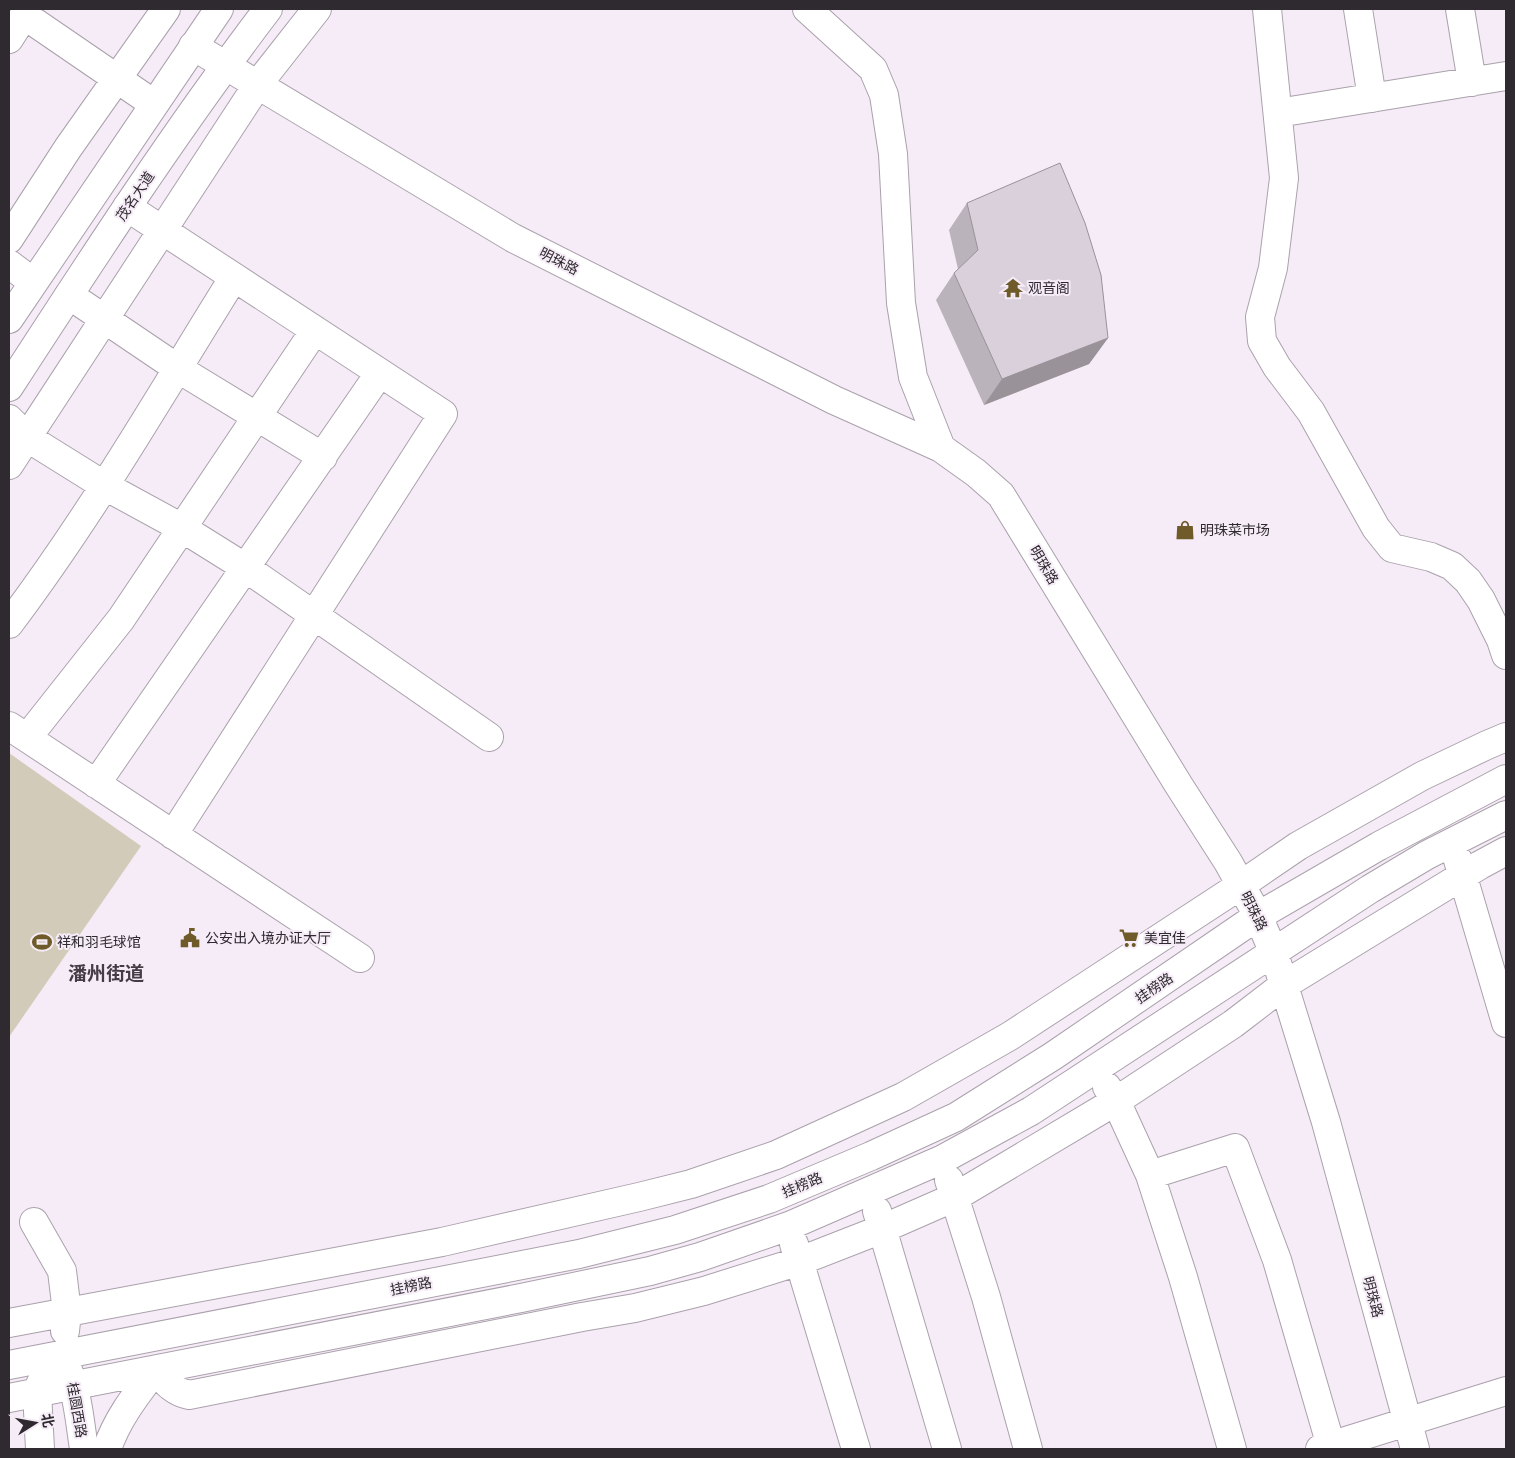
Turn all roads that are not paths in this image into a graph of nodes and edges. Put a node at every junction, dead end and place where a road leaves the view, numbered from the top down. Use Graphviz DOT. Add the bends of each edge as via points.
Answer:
graph roads {
  1 [pos="166,9"];
  2 [pos="220,9"];
  3 [pos="268,9"];
  4 [pos="317,9"];
  5 [pos="807,9"];
  6 [pos="1266,9"];
  7 [pos="1358,9"];
  8 [pos="1460,9"];
  9 [pos="26,12"];
  10 [pos="9,39"];
  11 [pos="193,46"];
  12 [pos="225,64"];
  13 [pos="1506,76"];
  14 [pos="117,79"];
  15 [pos="1472,82"];
  16 [pos="258,84"];
  17 [pos="1372,98"];
  18 [pos="154,104"];
  19 [pos="1278,113"];
  20 [pos="127,207"];
  21 [pos="162,230"];
  22 [pos="9,239"];
  23 [pos="9,264"];
  24 [pos="234,277"];
  25 [pos="33,282"];
  26 [pos="69,295"];
  27 [pos="9,319"];
  28 [pos="105,319"];
  29 [pos="315,330"];
  30 [pos="177,368"];
  31 [pos="379,374"];
  32 [pos="9,387"];
  33 [pos="257,416"];
  34 [pos="18,428"];
  35 [pos="941,448"];
  36 [pos="323,457"];
  37 [pos="9,465"];
  38 [pos="105,486"];
  39 [pos="182,528"];
  40 [pos="246,568"];
  41 [pos="314,615"];
  42 [pos="9,624"];
  43 [pos="1506,656"];
  44 [pos="18,732"];
  45 [pos="489,737"];
  46 [pos="1506,737"];
  47 [pos="1506,778"];
  48 [pos="96,784"];
  49 [pos="1506,815"];
  50 [pos="173,835"];
  51 [pos="1452,842"];
  52 [pos="1506,851"];
  53 [pos="1463,876"];
  54 [pos="1241,886"];
  55 [pos="1258,916"];
  56 [pos="1274,953"];
  57 [pos="360,958"];
  58 [pos="1284,985"];
  59 [pos="1032,1021"];
  60 [pos="1506,1023"];
  61 [pos="1053,1056"];
  62 [pos="1096,1068"];
  63 [pos="1116,1102"];
  64 [pos="943,1159"];
  65 [pos="1150,1175"];
  66 [pos="691,1184"];
  67 [pos="871,1191"];
  68 [pos="954,1196"];
  69 [pos="572,1213"];
  70 [pos="702,1221"];
  71 [pos="34,1222"];
  72 [pos="789,1226"];
  73 [pos="882,1229"];
  74 [pos="579,1254"];
  75 [pos="800,1261"];
  76 [pos="290,1270"];
  77 [pos="575,1286"];
  78 [pos="296,1309"];
  79 [pos="68,1312"];
  80 [pos="431,1315"];
  81 [pos="582,1317"];
  82 [pos="9,1323"];
  83 [pos="437,1347"];
  84 [pos="61,1354"];
  85 [pos="9,1365"];
  86 [pos="154,1370"];
  87 [pos="75,1386"];
  88 [pos="1506,1391"];
  89 [pos="37,1392"];
  90 [pos="9,1398"];
  91 [pos="1408,1422"];
  92 [pos="1325,1448"];
  93 [pos="40,1449"];
  94 [pos="84,1449"];
  95 [pos="107,1449"];
  96 [pos="856,1449"];
  97 [pos="947,1449"];
  98 [pos="1028,1449"];
  99 [pos="1232,1449"];
  100 [pos="1416,1449"];
  1 -- 14 [label="street"];
  2 -- 11 [label="street"];
  3 -- 12 [label="street, 茂名大道"];
  4 -- 16 [label="street"];
  5 -- 35 [label="street" via="873,69 884,95 893,154 901,303 913,377"];
  6 -- 19 [label="street"];
  7 -- 17 [label="street"];
  8 -- 15 [label="street"];
  9 -- 10 [label="street"];
  9 -- 14 [label="street"];
  11 -- 12 [label="street, 明珠路"];
  11 -- 18 [label="street"];
  12 -- 16 [label="street, 明珠路"];
  12 -- 20 [label="street, 茂名大道"];
  13 -- 15 [label="street"];
  14 -- 18 [label="street"];
  14 -- 22 [label="street"];
  15 -- 17 [label="street"];
  16 -- 21 [label="street"];
  16 -- 35 [label="street, 明珠路" via="513,238 834,400"];
  17 -- 19 [label="street"];
  18 -- 25 [label="street"];
  19 -- 43 [label="street" via="1284,178 1273,268 1260,317 1262,341 1310,412 1376,528 1392,548 1431,557 1452,566 1468,581 1481,600"];
  20 -- 21 [label="street"];
  20 -- 26 [label="street, 茂名大道"];
  21 -- 24 [label="street"];
  21 -- 28 [label="street"];
  23 -- 25 [label="street"];
  24 -- 29 [label="street"];
  24 -- 30 [label="street"];
  25 -- 27 [label="street"];
  26 -- 28 [label="street"];
  26 -- 32 [label="street, 茂名大道"];
  28 -- 30 [label="street"];
  28 -- 34 [label="street"];
  29 -- 31 [label="street"];
  29 -- 33 [label="street"];
  30 -- 33 [label="street"];
  30 -- 38 [label="street"];
  31 -- 36 [label="street"];
  31 -- 41 [label="street" via="443,414"];
  33 -- 36 [label="street"];
  33 -- 39 [label="street"];
  34 -- 37 [label="street"];
  34 -- 38 [label="street"];
  35 -- 54 [label="street, 明珠路" via="1001,495"];
  36 -- 40 [label="street"];
  38 -- 39 [label="street"];
  38 -- 42 [label="street"];
  39 -- 40 [label="street"];
  39 -- 44 [label="street" via="121,619"];
  40 -- 41 [label="street"];
  40 -- 48 [label="street"];
  41 -- 45 [label="street"];
  41 -- 50 [label="street"];
  44 -- 48 [label="street"];
  46 -- 54 [label="street" via="1422,776 1298,846"];
  47 -- 55 [label="street, 挂榜路"];
  48 -- 50 [label="street"];
  49 -- 51 [label="street"];
  50 -- 57 [label="street"];
  51 -- 53 [label="street"];
  51 -- 56 [label="street" via="1370,889"];
  52 -- 53 [label="street"];
  53 -- 58 [label="street"];
  53 -- 60 [label="street"];
  54 -- 55 [label="street, 明珠路"];
  54 -- 59 [label="street"];
  55 -- 56 [label="street, 明珠路"];
  55 -- 61 [label="street, 挂榜路"];
  56 -- 58 [label="street, 明珠路"];
  56 -- 62 [label="street"];
  58 -- 63 [label="street" via="1233,1024"];
  58 -- 91 [label="street, 明珠路" via="1326,1122"];
  59 -- 61 [label="street"];
  59 -- 66 [label="street" via="903,1097 776,1155"];
  61 -- 70 [label="street, 挂榜路" via="956,1117 769,1199"];
  62 -- 63 [label="street"];
  62 -- 64 [label="street" via="1031,1111"];
  63 -- 65 [label="street"];
  63 -- 68 [label="street"];
  64 -- 67 [label="street"];
  64 -- 68 [label="street"];
  65 -- 92 [label="street" via="1234,1148 1277,1260"];
  65 -- 99 [label="street"];
  66 -- 69 [label="street"];
  66 -- 70 [label="street"];
  67 -- 72 [label="street"];
  67 -- 73 [label="street"];
  68 -- 73 [label="street"];
  68 -- 98 [label="street"];
  69 -- 74 [label="street"];
  69 -- 76 [label="street" via="442,1242"];
  70 -- 74 [label="street, 挂榜路"];
  71 -- 79 [label="street" via="62,1271"];
  72 -- 75 [label="street"];
  72 -- 77 [label="street" via="650,1271"];
  73 -- 75 [label="street"];
  73 -- 97 [label="street"];
  74 -- 78 [label="street, 挂榜路"];
  75 -- 81 [label="street" via="687,1295"];
  75 -- 96 [label="street"];
  76 -- 78 [label="street"];
  76 -- 79 [label="street"];
  77 -- 80 [label="street"];
  77 -- 81 [label="street"];
  78 -- 84 [label="street, 挂榜路"];
  79 -- 82 [label="street"];
  79 -- 84 [label="street"];
  80 -- 83 [label="street"];
  80 -- 86 [label="street"];
  81 -- 83 [label="street"];
  83 -- 86 [label="street" via="190,1395 172,1388"];
  84 -- 85 [label="street, 挂榜路"];
  84 -- 87 [label="street, 桂圆西路"];
  84 -- 89 [label="street" via="46,1371"];
  86 -- 87 [label="street"];
  86 -- 95 [label="street" via="130,1402"];
  87 -- 89 [label="street"];
  87 -- 94 [label="street, 桂圆西路"];
  88 -- 91 [label="street"];
  89 -- 90 [label="street"];
  89 -- 93 [label="street"];
  91 -- 92 [label="street"];
  91 -- 100 [label="street, 明珠路"];
}
